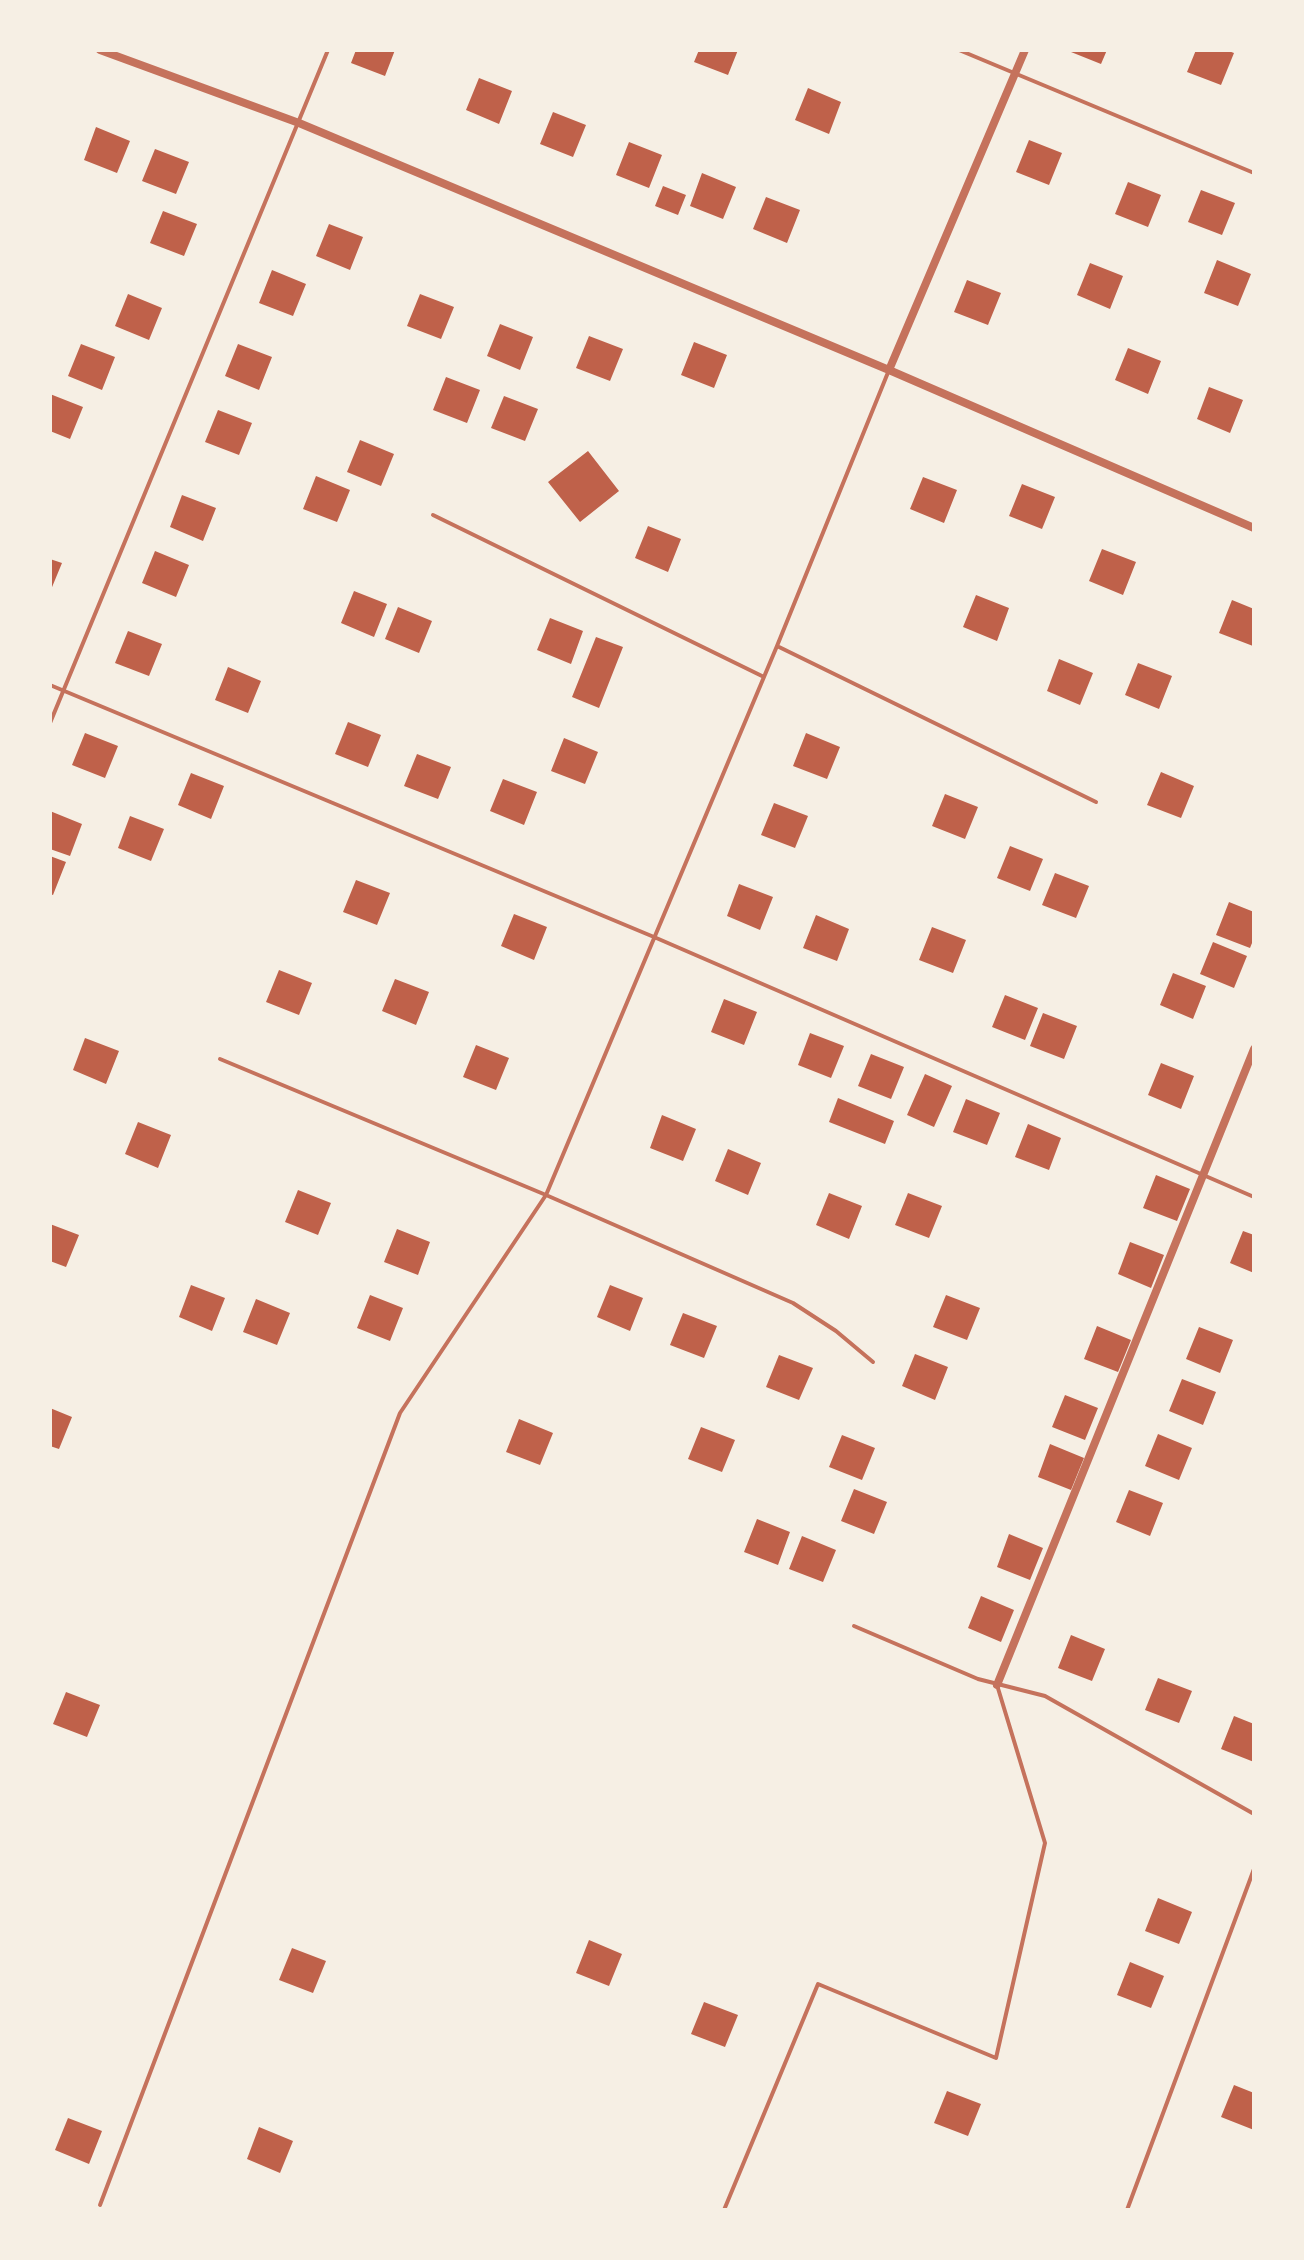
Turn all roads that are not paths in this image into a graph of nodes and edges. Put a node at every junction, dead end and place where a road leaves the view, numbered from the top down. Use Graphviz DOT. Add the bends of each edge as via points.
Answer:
graph roads {
  1 [pos="100,50"];
  2 [pos="328,50"];
  3 [pos="959,50"];
  4 [pos="1025,50"];
  5 [pos="1015,74"];
  6 [pos="299,123"];
  7 [pos="1254,173"];
  8 [pos="889,370"];
  9 [pos="433,515"];
  10 [pos="1254,528"];
  11 [pos="777,646"];
  12 [pos="764,677"];
  13 [pos="50,685"];
  14 [pos="64,691"];
  15 [pos="50,723"];
  16 [pos="1096,802"];
  17 [pos="654,937"];
  18 [pos="1254,1049"];
  19 [pos="220,1059"];
  20 [pos="1203,1175"];
  21 [pos="546,1195"];
  22 [pos="1254,1197"];
  23 [pos="873,1362"];
  24 [pos="854,1626"];
  25 [pos="997,1685"];
  26 [pos="1254,1814"];
  27 [pos="1254,1869"];
  28 [pos="100,2205"];
  29 [pos="724,2210"];
  30 [pos="1127,2210"];
  1 -- 6 [label="street"];
  2 -- 6 [label="lane"];
  3 -- 5 [label="lane"];
  4 -- 5 [label="street"];
  5 -- 7 [label="lane"];
  5 -- 8 [label="street"];
  6 -- 8 [label="street"];
  6 -- 14 [label="lane"];
  8 -- 10 [label="street"];
  8 -- 11 [label="lane"];
  9 -- 12 [label="lane"];
  11 -- 12 [label="lane"];
  11 -- 16 [label="lane"];
  12 -- 17 [label="lane"];
  13 -- 14 [label="lane"];
  14 -- 15 [label="lane"];
  14 -- 17 [label="lane"];
  17 -- 20 [label="lane"];
  17 -- 21 [label="lane"];
  18 -- 20 [label="street"];
  19 -- 21 [label="lane"];
  20 -- 22 [label="lane"];
  20 -- 25 [label="street"];
  21 -- 23 [label="lane" via="793,1303"];
  21 -- 28 [label="lane" via="400,1413"];
  24 -- 25 [label="lane"];
  25 -- 26 [label="lane" via="1045,1696"];
  25 -- 29 [label="lane" via="1045,1843 996,2058 818,1984"];
  27 -- 30 [label="lane"];
}
